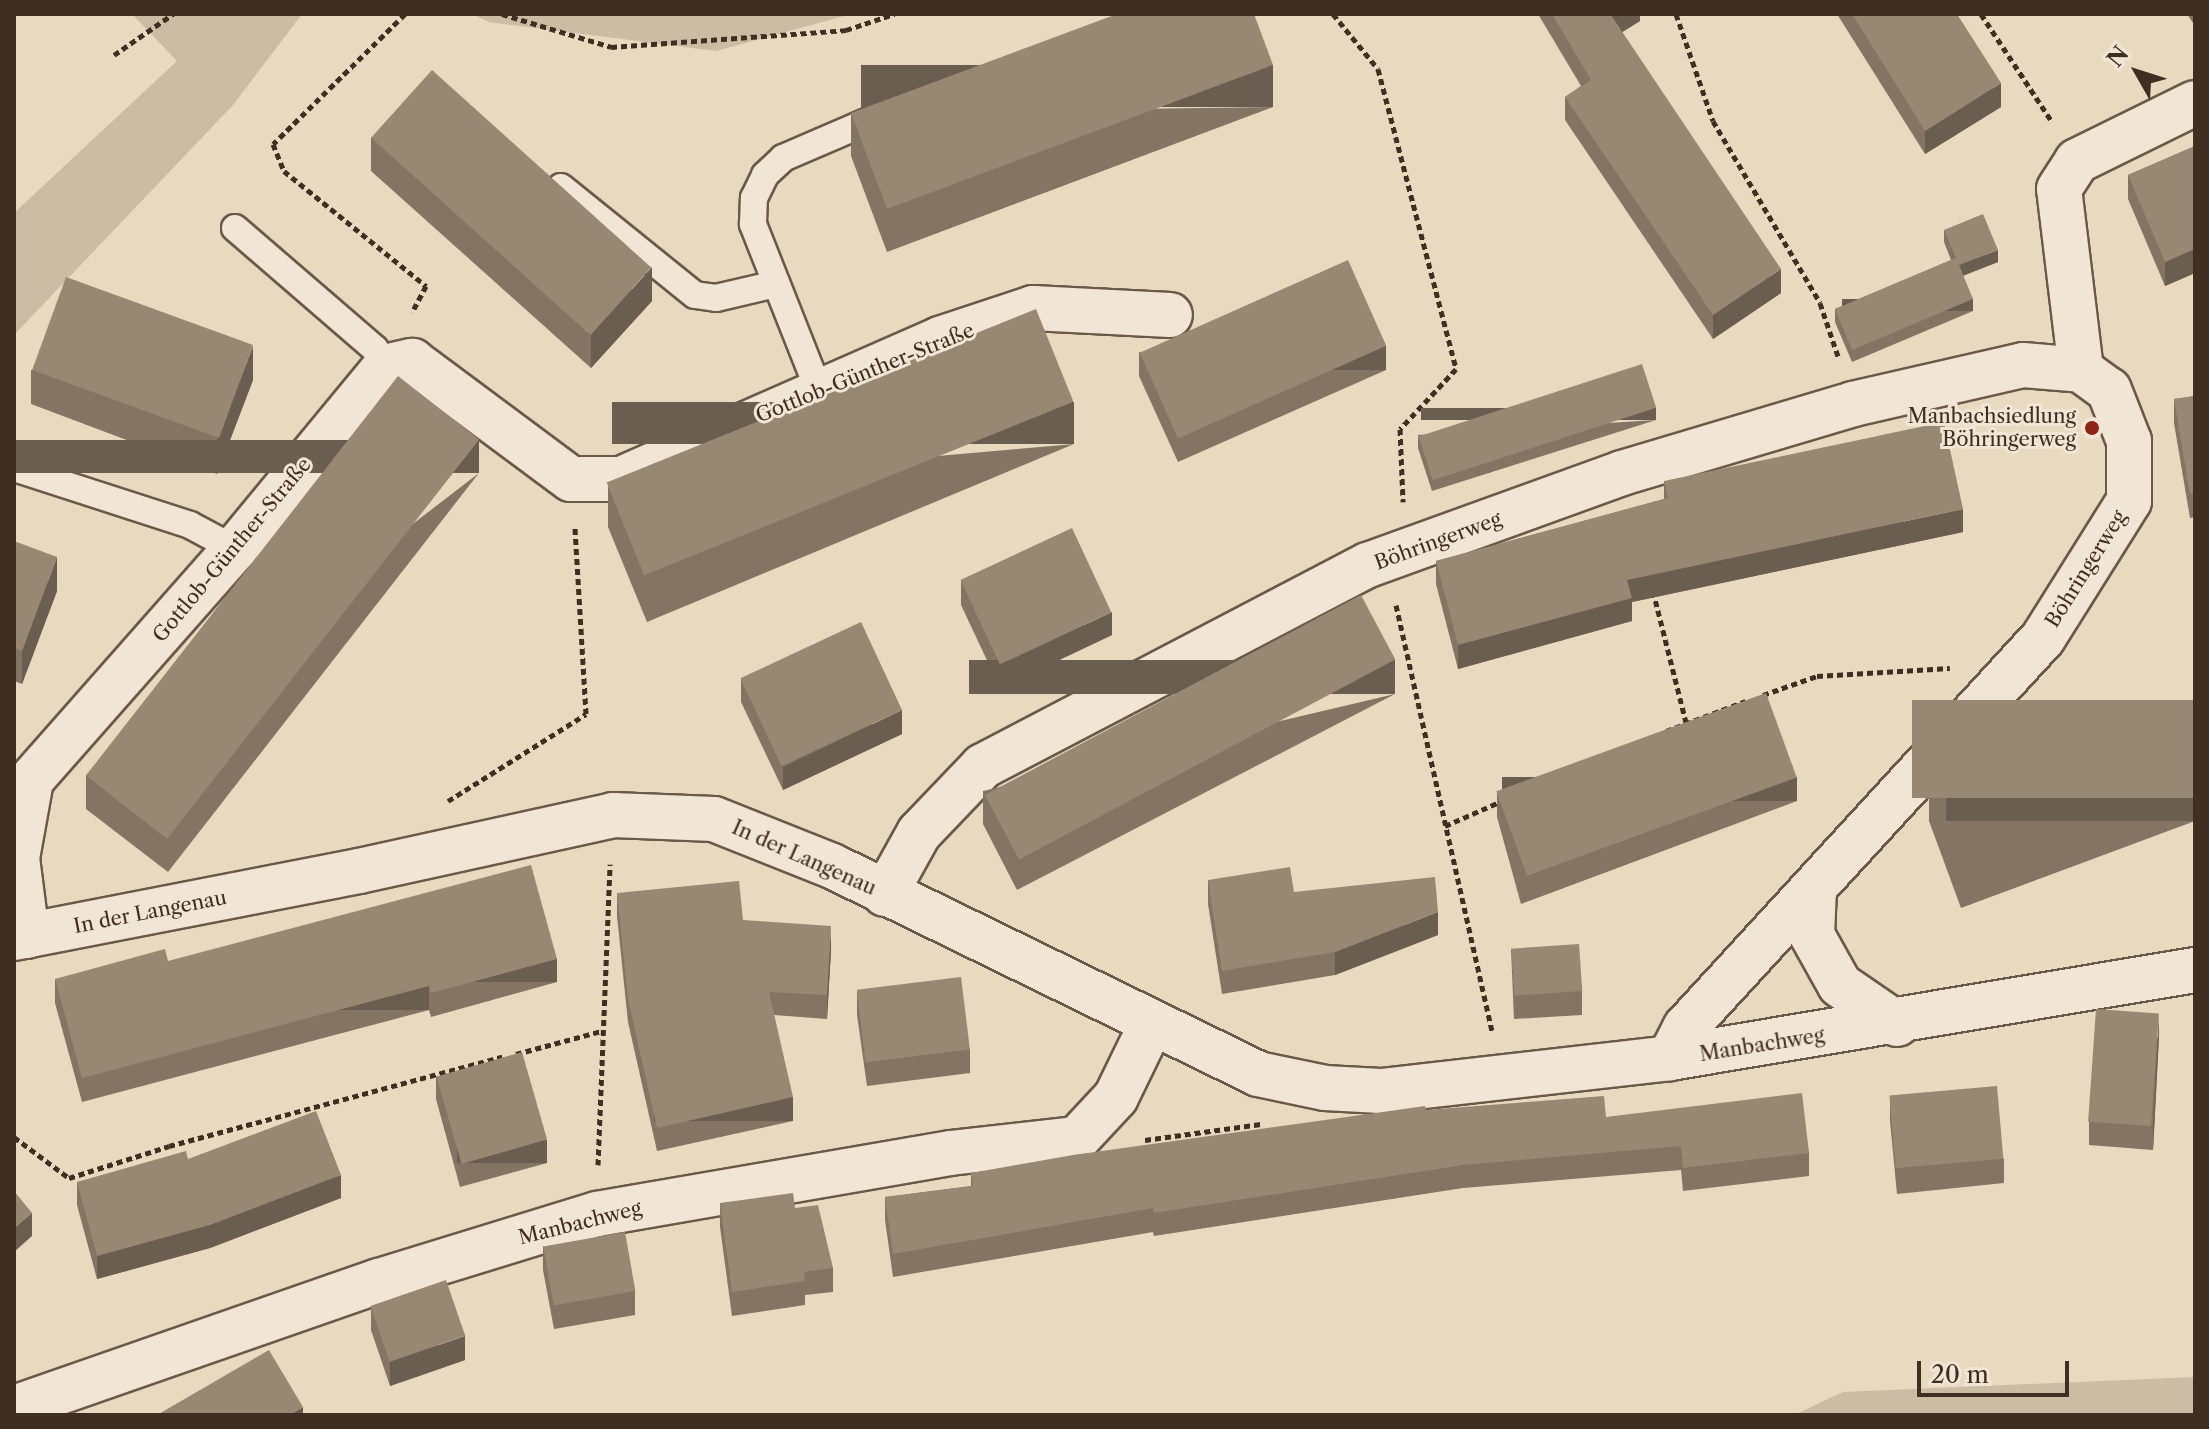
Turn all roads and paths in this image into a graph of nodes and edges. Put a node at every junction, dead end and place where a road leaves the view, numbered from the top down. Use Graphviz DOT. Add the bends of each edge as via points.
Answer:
graph roads {
  1 [pos="173,14"];
  2 [pos="405,14"];
  3 [pos="502,14"];
  4 [pos="894,14"];
  5 [pos="1333,14"];
  6 [pos="1676,14"];
  7 [pos="1981,14"];
  8 [pos="114,55"];
  9 [pos="2195,103"];
  10 [pos="910,105"];
  11 [pos="2077,161"];
  12 [pos="541,170"];
  13 [pos="235,228"];
  14 [pos="776,284"];
  15 [pos="1170,315"];
  16 [pos="385,367"];
  17 [pos="2081,370"];
  18 [pos="819,391"];
  19 [pos="1853,404"];
  20 [pos="14,468"];
  21 [pos="571,479"];
  22 [pos="235,549"];
  23 [pos="1386,560"];
  24 [pos="1649,576"];
  25 [pos="2021,663"];
  26 [pos="1686,722"];
  27 [pos="1658,734"];
  28 [pos="23,777"];
  29 [pos="1516,796"];
  30 [pos="444,803"];
  31 [pos="613,815"];
  32 [pos="1445,826"];
  33 [pos="1814,888"];
  34 [pos="885,894"];
  35 [pos="20,937"];
  36 [pos="2195,970"];
  37 [pos="1152,1023"];
  38 [pos="1897,1024"];
  39 [pos="601,1031"];
  40 [pos="1670,1058"];
  41 [pos="1503,1080"];
  42 [pos="1325,1088"];
  43 [pos="14,1137"];
  44 [pos="1077,1139"];
  45 [pos="597,1214"];
  46 [pos="14,1408"];
  1 -- 8 [label="path"];
  2 -- 16 [label="path" via="273,144 284,171 426,286"];
  3 -- 4 [label="path" via="611,47 846,30"];
  5 -- 23 [label="path" via="1378,69 1456,369 1400,429 1403,511"];
  6 -- 19 [label="path" via="1713,121 1820,303"];
  7 -- 11 [label="path"];
  9 -- 11 [label="street"];
  10 -- 14 [label="lane" via="807,143 765,175 754,198 753,224"];
  11 -- 17 [label="street" via="2059,189"];
  12 -- 14 [label="lane" via="695,295 716,298"];
  13 -- 16 [label="lane" via="375,349"];
  14 -- 18 [label="lane"];
  15 -- 18 [label="street, Gottlob-Günther-Straße" via="1033,308 940,339"];
  16 -- 21 [label="street" via="412,361"];
  16 -- 22 [label="street, Gottlob-Günther-Straße"];
  17 -- 19 [label="street, Böhringerweg" via="2023,365"];
  17 -- 25 [label="street, Böhringerweg" via="2109,390 2129,441 2129,501"];
  18 -- 21 [label="street, Gottlob-Günther-Straße" via="621,479"];
  19 -- 23 [label="street, Böhringerweg" via="1622,473"];
  20 -- 22 [label="lane" via="190,525"];
  21 -- 30 [label="path" via="586,714"];
  22 -- 28 [label="street, Gottlob-Günther-Straße"];
  23 -- 32 [label="path"];
  23 -- 34 [label="street, Böhringerweg" via="983,766 919,833"];
  24 -- 26 [label="path"];
  25 -- 26 [label="path" via="1817,676"];
  25 -- 33 [label="street, Böhringerweg"];
  26 -- 27 [label="path"];
  28 -- 35 [label="street, Gottlob-Günther-Straße" via="17,858"];
  29 -- 32 [label="path"];
  31 -- 34 [label="street, In der Langenau" via="714,819 832,866"];
  31 -- 35 [label="street, In der Langenau"];
  31 -- 39 [label="path"];
  32 -- 41 [label="path"];
  33 -- 38 [label="street" via="1812,935 1840,985"];
  33 -- 40 [label="street, Böhringerweg" via="1685,1028"];
  34 -- 37 [label="street, In der Langenau"];
  36 -- 38 [label="street, Manbachweg"];
  37 -- 42 [label="street, In der Langenau" via="1258,1074"];
  37 -- 44 [label="street" via="1116,1097"];
  38 -- 40 [label="street, Manbachweg"];
  39 -- 43 [label="path" via="169,1146 69,1178"];
  39 -- 45 [label="path"];
  40 -- 41 [label="street, Manbachweg"];
  41 -- 42 [label="street, Manbachweg" via="1381,1091"];
  42 -- 44 [label="path" via="1254,1128 1124,1143"];
  44 -- 45 [label="street, Manbachweg" via="950,1153"];
  45 -- 46 [label="street, Manbachweg" via="379,1281"];
}
